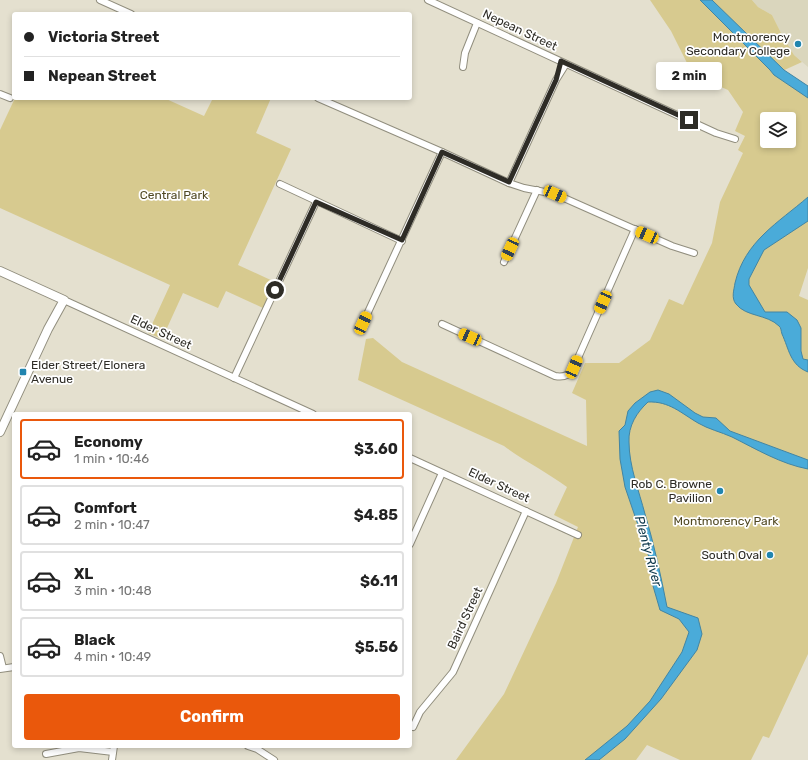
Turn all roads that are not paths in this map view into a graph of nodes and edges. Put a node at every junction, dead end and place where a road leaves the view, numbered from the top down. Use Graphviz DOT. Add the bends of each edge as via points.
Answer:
graph roads {
  1 [pos="100,0"];
  2 [pos="428,0"];
  3 [pos="127,12"];
  4 [pos="477,22"];
  5 [pos="563,62"];
  6 [pos="463,67"];
  7 [pos="0,94"];
  8 [pos="10,98"];
  9 [pos="323,100"];
  10 [pos="735,139"];
  11 [pos="442,152"];
  12 [pos="509,182"];
  13 [pos="280,184"];
  14 [pos="537,190"];
  15 [pos="316,202"];
  16 [pos="634,229"];
  17 [pos="402,240"];
  18 [pos="694,253"];
  19 [pos="504,262"];
  20 [pos="0,271"];
  21 [pos="61,298"];
  22 [pos="363,323"];
  23 [pos="442,324"];
  24 [pos="234,378"];
  25 [pos="297,411"];
  26 [pos="0,432"];
  27 [pos="412,459"];
  28 [pos="442,472"];
  29 [pos="526,511"];
  30 [pos="578,535"];
  31 [pos="412,540"];
  32 [pos="0,656"];
  33 [pos="12,667"];
  34 [pos="1,668"];
  35 [pos="413,727"];
  36 [pos="254,748"];
  37 [pos="113,749"];
  38 [pos="46,754"];
  39 [pos="112,760"];
  40 [pos="274,760"];
  1 -- 3 [label="street"];
  2 -- 4 [label="street, Nepean Street"];
  4 -- 5 [label="street, Nepean Street"];
  4 -- 6 [label="street" via="465,53"];
  5 -- 10 [label="street, Nepean Street" via="716,133"];
  5 -- 12 [label="street"];
  7 -- 8 [label="street"];
  9 -- 11 [label="street"];
  11 -- 12 [label="street"];
  11 -- 17 [label="street"];
  12 -- 14 [label="street"];
  13 -- 15 [label="street"];
  14 -- 16 [label="street" via="555,194"];
  14 -- 19 [label="street"];
  15 -- 17 [label="street"];
  15 -- 24 [label="street"];
  16 -- 18 [label="street"];
  16 -- 23 [label="street" via="574,367 564,377 555,376"];
  17 -- 22 [label="street"];
  20 -- 21 [label="street, Elder Street"];
  21 -- 24 [label="street, Elder Street"];
  21 -- 26 [label="street"];
  24 -- 25 [label="street, Elder Street"];
  27 -- 28 [label="street, Elder Street"];
  28 -- 29 [label="street, Elder Street"];
  28 -- 31 [label="street"];
  29 -- 30 [label="street, Elder Street"];
  29 -- 35 [label="street, Baird Street" via="453,672 420,712"];
  32 -- 34 [label="street"];
  33 -- 34 [label="street"];
  36 -- 40 [label="street"];
  37 -- 38 [label="street" via="79,748"];
  37 -- 39 [label="street"];
}
